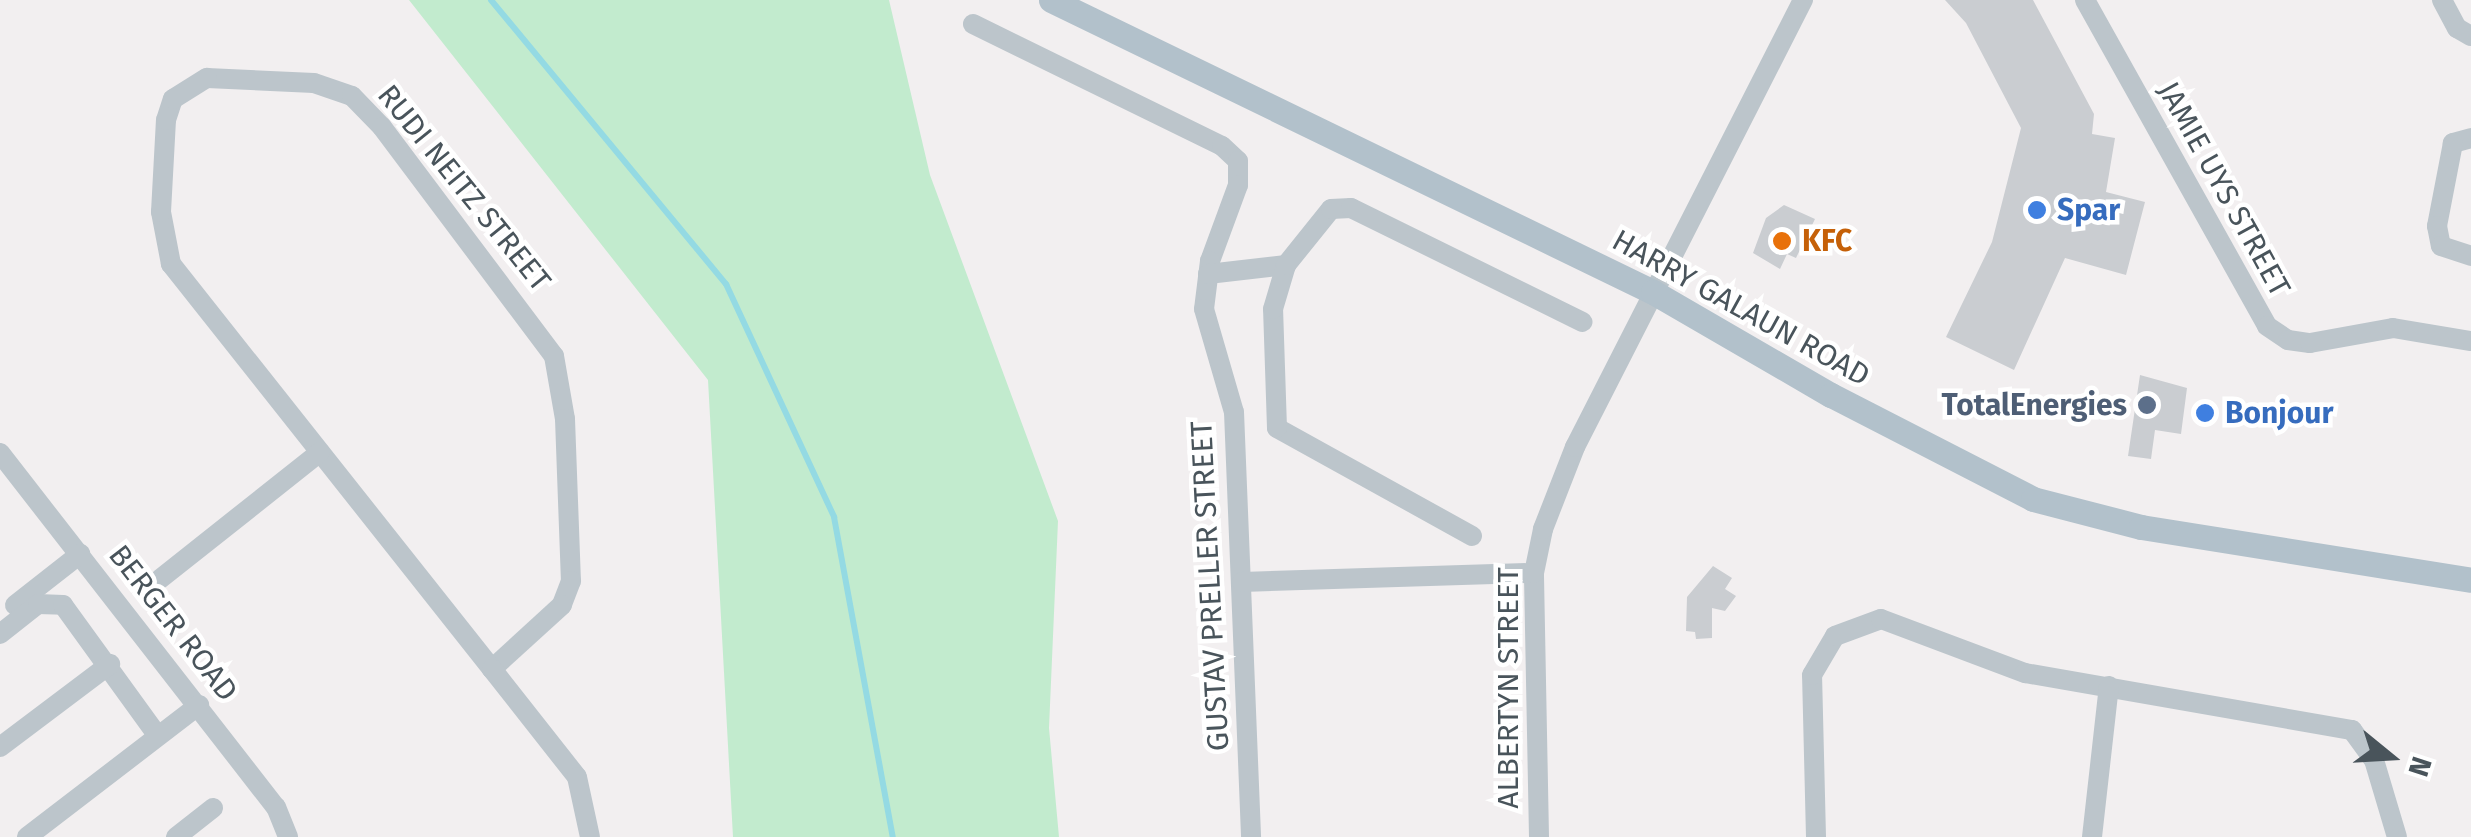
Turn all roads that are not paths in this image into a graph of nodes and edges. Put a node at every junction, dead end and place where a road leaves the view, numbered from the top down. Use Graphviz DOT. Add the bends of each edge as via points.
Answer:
graph roads {
  1 [pos="1052,0"];
  2 [pos="2086,0"];
  3 [pos="2442,0"];
  4 [pos="1794,4"];
  5 [pos="973,24"];
  6 [pos="2471,36"];
  7 [pos="2471,138"];
  8 [pos="2471,256"];
  9 [pos="1286,265"];
  10 [pos="1208,274"];
  11 [pos="1653,292"];
  12 [pos="1582,322"];
  13 [pos="2471,341"];
  14 [pos="320,452"];
  15 [pos="0,453"];
  16 [pos="1472,536"];
  17 [pos="80,554"];
  18 [pos="2471,570"];
  19 [pos="2431,571"];
  20 [pos="1534,573"];
  21 [pos="160,579"];
  22 [pos="2471,580"];
  23 [pos="1242,582"];
  24 [pos="0,616"];
  25 [pos="0,634"];
  26 [pos="110,664"];
  27 [pos="492,669"];
  28 [pos="2109,686"];
  29 [pos="199,705"];
  30 [pos="157,735"];
  31 [pos="0,747"];
  32 [pos="213,808"];
  33 [pos="27,837"];
  34 [pos="176,837"];
  35 [pos="288,837"];
  36 [pos="590,837"];
  37 [pos="1251,837"];
  38 [pos="1539,837"];
  39 [pos="1816,837"];
  40 [pos="2092,837"];
  41 [pos="2397,837"];
  1 -- 11 [label="main road, HARRY GALAUN ROAD"];
  2 -- 13 [label="street, JAMIE UYS STREET" via="2241,288 2274,333 2328,344 2393,328"];
  3 -- 6 [label="street" via="2457,28"];
  4 -- 11 [label="street, ALBERTYN STREET"];
  5 -- 10 [label="street, GUSTAV PRELLER STREET" via="1232,152 1238,184"];
  7 -- 8 [label="street" via="2454,143 2437,226 2441,246"];
  9 -- 10 [label="street"];
  9 -- 12 [label="street" via="1331,209 1351,208"];
  9 -- 16 [label="street" via="1273,309 1277,428"];
  10 -- 23 [label="street, GUSTAV PRELLER STREET" via="1206,326 1234,412"];
  11 -- 19 [label="main road, HARRY GALAUN ROAD" via="1831,395 2033,499 2141,527"];
  11 -- 20 [label="street, ALBERTYN STREET" via="1558,484"];
  14 -- 21 [label="street"];
  14 -- 27 [label="street, RUDI NEITZ STREET"];
  14 -- 27 [label="street, RUDI NEITZ STREET" via="190,292 166,247 166,120 173,99 207,78 314,83 352,96 554,356 565,419 571,581 562,605"];
  15 -- 17 [label="street, BERGER ROAD"];
  17 -- 24 [label="street"];
  17 -- 29 [label="street, BERGER ROAD"];
  18 -- 19 [label="main road, HARRY GALAUN ROAD"];
  19 -- 22 [label="main road, HARRY GALAUN ROAD"];
  20 -- 23 [label="street"];
  20 -- 38 [label="street, ALBERTYN STREET"];
  23 -- 37 [label="street, GUSTAV PRELLER STREET"];
  25 -- 26 [label="street" via="38,604 56,602 71,610"];
  26 -- 30 [label="street"];
  26 -- 31 [label="street"];
  27 -- 36 [label="street, RUDI NEITZ STREET" via="577,778"];
  28 -- 39 [label="street" via="2026,673 1896,620 1849,627 1824,647 1812,676"];
  28 -- 40 [label="street"];
  28 -- 41 [label="street" via="2352,730 2374,760"];
  29 -- 30 [label="street"];
  29 -- 35 [label="street, BERGER ROAD" via="276,807"];
  30 -- 33 [label="street"];
  32 -- 34 [label="street"];
}
